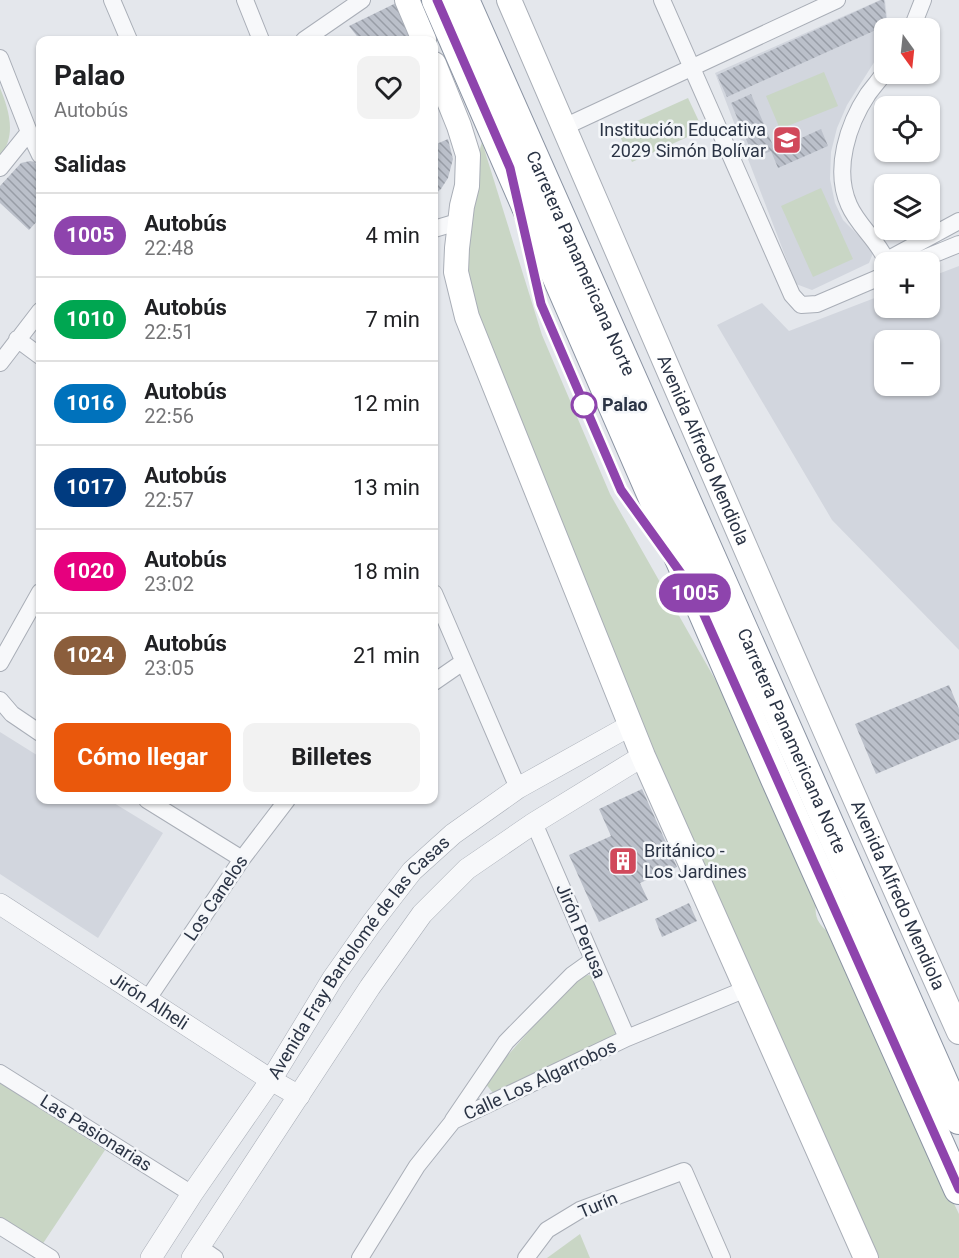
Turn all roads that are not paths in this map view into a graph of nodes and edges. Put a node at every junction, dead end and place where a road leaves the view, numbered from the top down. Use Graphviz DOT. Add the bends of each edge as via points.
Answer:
graph roads {
  1 [pos="112,0"];
  2 [pos="245,0"];
  3 [pos="362,0"];
  4 [pos="407,0"];
  5 [pos="437,0"];
  6 [pos="464,0"];
  7 [pos="509,0"];
  8 [pos="662,0"];
  9 [pos="837,0"];
  10 [pos="923,0"];
  11 [pos="916,18"];
  12 [pos="127,36"];
  13 [pos="259,36"];
  14 [pos="310,36"];
  15 [pos="422,36"];
  16 [pos="0,58"];
  17 [pos="692,67"];
  18 [pos="438,74"];
  19 [pos="876,84"];
  20 [pos="564,127"];
  21 [pos="29,132"];
  22 [pos="36,147"];
  23 [pos="0,168"];
  24 [pos="461,221"];
  25 [pos="959,221"];
  26 [pos="438,228"];
  27 [pos="959,244"];
  28 [pos="882,252"];
  29 [pos="909,252"];
  30 [pos="939,252"];
  31 [pos="874,273"];
  32 [pos="36,316"];
  33 [pos="17,339"];
  34 [pos="36,353"];
  35 [pos="0,363"];
  36 [pos="36,599"];
  37 [pos="438,603"];
  38 [pos="463,662"];
  39 [pos="0,663"];
  40 [pos="438,679"];
  41 [pos="0,700"];
  42 [pos="631,725"];
  43 [pos="36,730"];
  44 [pos="643,756"];
  45 [pos="518,788"];
  46 [pos="153,804"];
  47 [pos="285,804"];
  48 [pos="534,823"];
  49 [pos="242,859"];
  50 [pos="0,904"];
  51 [pos="593,960"];
  52 [pos="746,989"];
  53 [pos="147,1000"];
  54 [pos="959,1032"];
  55 [pos="627,1038"];
  56 [pos="0,1073"];
  57 [pos="271,1080"];
  58 [pos="299,1096"];
  59 [pos="959,1119"];
  60 [pos="453,1121"];
  61 [pos="959,1189"];
  62 [pos="192,1194"];
  63 [pos="0,1226"];
  64 [pos="202,1254"];
  65 [pos="51,1258"];
  66 [pos="151,1258"];
  67 [pos="360,1258"];
  68 [pos="526,1258"];
  69 [pos="722,1258"];
  70 [pos="866,1258"];
  1 -- 12 [label="street"];
  2 -- 13 [label="street"];
  3 -- 14 [label="street"];
  4 -- 15 [label="main road"];
  5 -- 61 [label="highway, Carretera Panamericana Norte"];
  6 -- 59 [label="highway, Carretera Panamericana Norte"];
  7 -- 20 [label="main road, Avenida Alfredo Mendiola"];
  8 -- 17 [label="street"];
  9 -- 17 [label="street"];
  10 -- 11 [label="street"];
  16 -- 21 [label="street"];
  17 -- 20 [label="street"];
  17 -- 31 [label="street" via="792,295 801,305 817,304"];
  18 -- 24 [label="main road" via="468,155"];
  19 -- 28 [label="street" via="854,120 843,168 849,205"];
  20 -- 54 [label="main road, Avenida Alfredo Mendiola" via="736,529"];
  21 -- 22 [label="street"];
  21 -- 23 [label="street"];
  24 -- 26 [label="street"];
  24 -- 42 [label="main road" via="456,272 467,317"];
  25 -- 29 [label="street"];
  27 -- 30 [label="street"];
  32 -- 33 [label="street"];
  33 -- 34 [label="street"];
  33 -- 35 [label="street"];
  36 -- 39 [label="street"];
  37 -- 38 [label="street"];
  38 -- 40 [label="street"];
  38 -- 45 [label="street"];
  41 -- 43 [label="street"];
  42 -- 44 [label="main road"];
  42 -- 45 [label="street, Avenida Fray Bartolomé de las Casas"];
  44 -- 48 [label="street, Avenida Fray Bartolomé de las Casas"];
  44 -- 52 [label="main road"];
  45 -- 57 [label="street, Avenida Fray Bartolomé de las Casas" via="453,834 412,871 333,978"];
  46 -- 49 [label="street"];
  47 -- 49 [label="street, Los Canelos"];
  48 -- 51 [label="street, Jirón Perusa"];
  48 -- 58 [label="street, Avenida Fray Bartolomé de las Casas" via="467,869 422,914"];
  49 -- 53 [label="street, Los Canelos"];
  50 -- 53 [label="street, Jirón Alheli"];
  51 -- 55 [label="street, Jirón Perusa"];
  51 -- 60 [label="street" via="572,975 506,1042"];
  52 -- 55 [label="street, Calle Los Algarrobos"];
  52 -- 70 [label="main road"];
  53 -- 57 [label="street, Jirón Alheli"];
  55 -- 60 [label="street, Calle Los Algarrobos"];
  56 -- 62 [label="street, Las Pasionarias"];
  57 -- 58 [label="street, Jirón Alheli"];
  57 -- 62 [label="street, Avenida Fray Bartolomé de las Casas"];
  58 -- 64 [label="street, Avenida Fray Bartolomé de las Casas"];
  60 -- 67 [label="street, Calle Los Algarrobos" via="417,1166"];
  62 -- 66 [label="street, Avenida Fray Bartolomé de las Casas"];
  63 -- 65 [label="street"];
  68 -- 69 [label="street, Turín" via="547,1230 580,1210 684,1171"];
}
